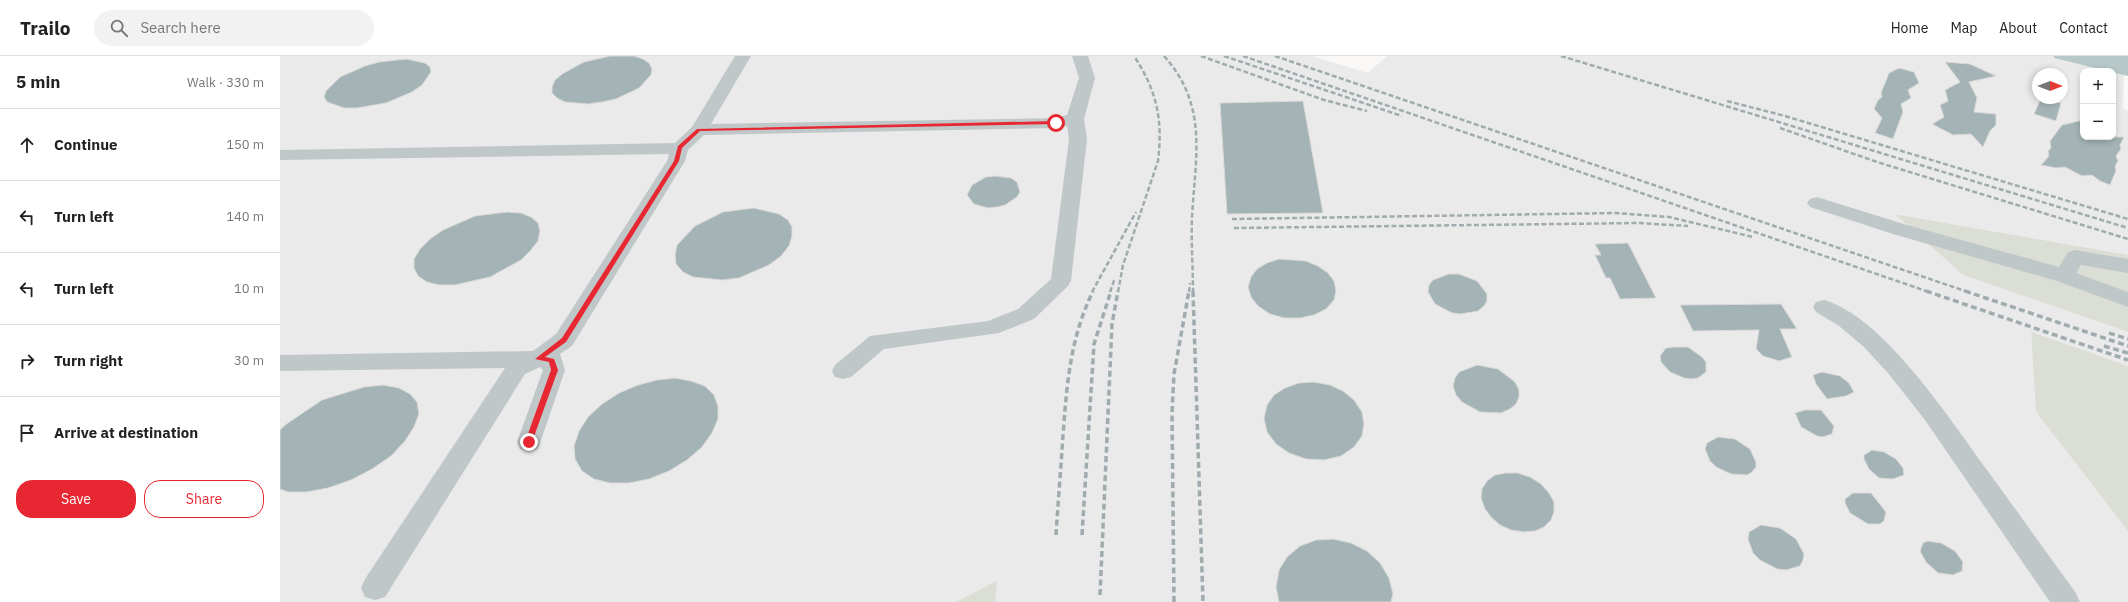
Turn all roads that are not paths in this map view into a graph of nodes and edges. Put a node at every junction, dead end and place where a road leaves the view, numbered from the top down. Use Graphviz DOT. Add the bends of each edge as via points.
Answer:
graph roads {
  1 [pos="744,56"];
  2 [pos="1080,56"];
  3 [pos="1076,119"];
  4 [pos="698,130"];
  5 [pos="680,148"];
  6 [pos="280,155"];
  7 [pos="1817,203"];
  8 [pos="2128,266"];
  9 [pos="2064,276"];
  10 [pos="2128,300"];
  11 [pos="1824,307"];
  12 [pos="538,359"];
  13 [pos="280,363"];
  14 [pos="843,371"];
  15 [pos="529,442"];
  16 [pos="376,588"];
  17 [pos="2066,602"];
  1 -- 4 [label="lane"];
  2 -- 3 [label="lane" via="1087,78"];
  3 -- 4 [label="lane" via="1056,123"];
  3 -- 14 [label="lane" via="1078,139 1061,281 1026,314 991,328 878,342"];
  4 -- 5 [label="lane"];
  5 -- 6 [label="lane"];
  5 -- 12 [label="lane" via="676,161 564,340"];
  7 -- 9 [label="lane" via="1900,230"];
  8 -- 9 [label="lane" via="2075,257"];
  9 -- 10 [label="lane"];
  11 -- 17 [label="lane" via="1871,340 1896,367 1933,414"];
  12 -- 13 [label="lane"];
  12 -- 15 [label="lane" via="552,360 554,370"];
  12 -- 16 [label="lane" via="517,368"];
}
